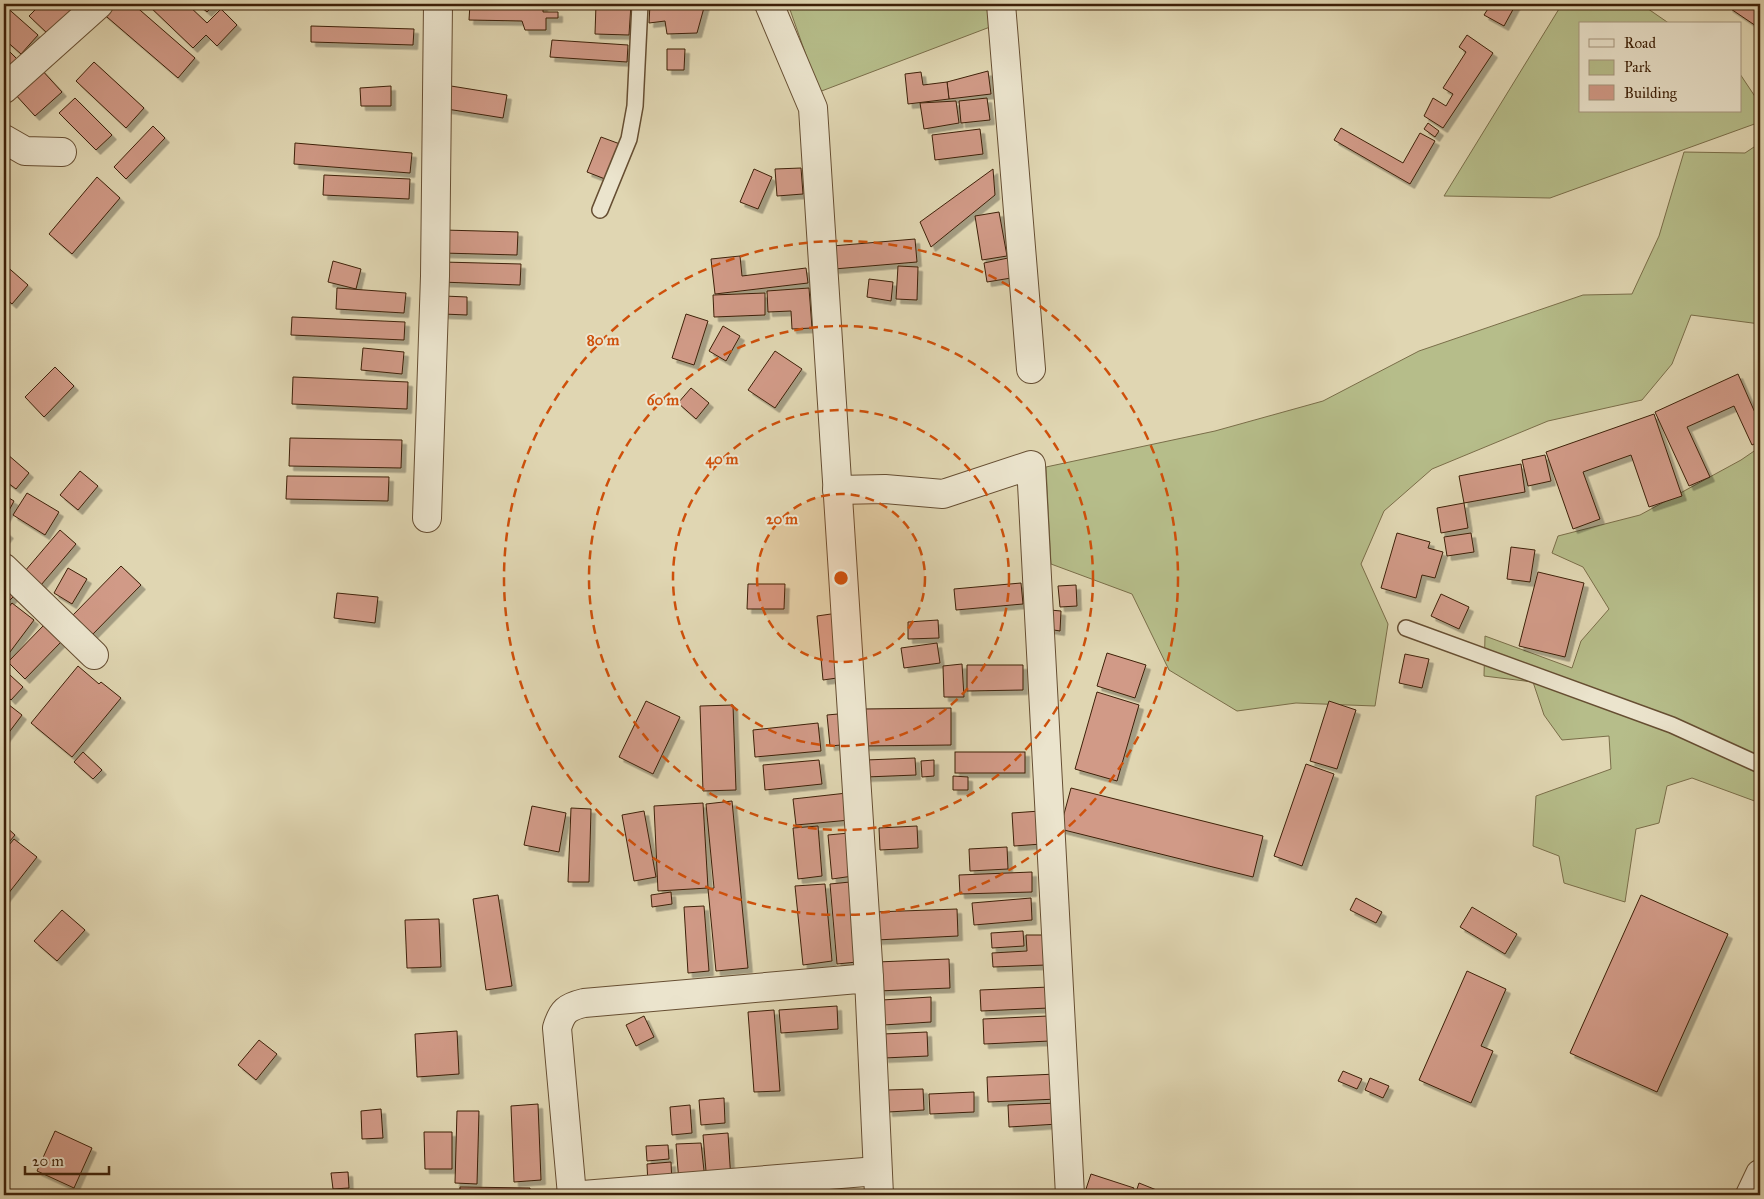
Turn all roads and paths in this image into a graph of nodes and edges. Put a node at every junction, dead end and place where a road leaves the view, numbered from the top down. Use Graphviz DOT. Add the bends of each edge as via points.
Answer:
graph roads {
  1 [pos="99,4"];
  2 [pos="438,4"];
  3 [pos="640,4"];
  4 [pos="769,4"];
  5 [pos="1001,4"];
  6 [pos="4,89"];
  7 [pos="4,139"];
  8 [pos="62,152"];
  9 [pos="600,210"];
  10 [pos="1031,370"];
  11 [pos="837,490"];
  12 [pos="427,518"];
  13 [pos="4,568"];
  14 [pos="1406,628"];
  15 [pos="94,655"];
  16 [pos="1760,765"];
  17 [pos="869,978"];
  18 [pos="1760,1174"];
  19 [pos="878,1183"];
  20 [pos="572,1195"];
  21 [pos="583,1195"];
  22 [pos="1070,1195"];
  23 [pos="1750,1195"];
  1 -- 6 [label="street"];
  2 -- 12 [label="street" via="435,276"];
  3 -- 9 [label="lane" via="635,106 629,139"];
  4 -- 11 [label="street" via="813,108"];
  5 -- 10 [label="street"];
  7 -- 8 [label="street" via="25,151"];
  11 -- 17 [label="street"];
  11 -- 22 [label="street" via="884,489 943,494 1031,465"];
  13 -- 15 [label="street"];
  14 -- 16 [label="lane" via="1672,725"];
  17 -- 19 [label="street"];
  17 -- 20 [label="street" via="584,1002 566,1009 556,1028"];
  18 -- 23 [label="street"];
  19 -- 21 [label="street"];
}
